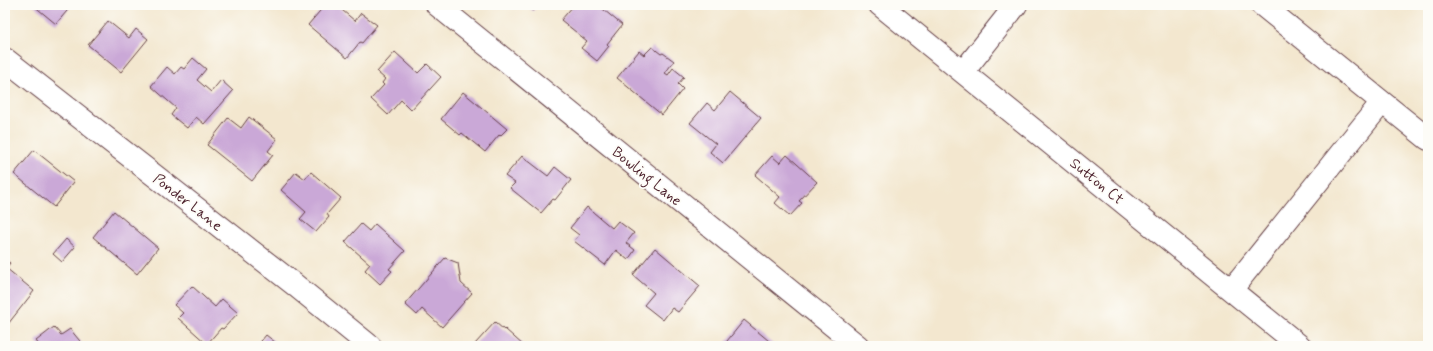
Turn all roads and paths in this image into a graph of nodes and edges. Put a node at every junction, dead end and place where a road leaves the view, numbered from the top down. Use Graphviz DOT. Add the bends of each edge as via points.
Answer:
graph roads {
  1 [pos="437,5"];
  2 [pos="880,5"];
  3 [pos="1016,5"];
  4 [pos="1262,5"];
  5 [pos="5,59"];
  6 [pos="963,72"];
  7 [pos="1382,102"];
  8 [pos="1428,139"];
  9 [pos="1231,290"];
  10 [pos="370,346"];
  11 [pos="858,346"];
  12 [pos="1300,346"];
  1 -- 11 [label="street, Bowling Lane"];
  2 -- 6 [label="street, Sutton Ct"];
  3 -- 6 [label="street"];
  4 -- 7 [label="street"];
  5 -- 10 [label="street, Ponder Lane"];
  6 -- 9 [label="street, Sutton Ct"];
  7 -- 8 [label="street"];
  7 -- 9 [label="street"];
  9 -- 12 [label="street, Sutton Ct"];
}
